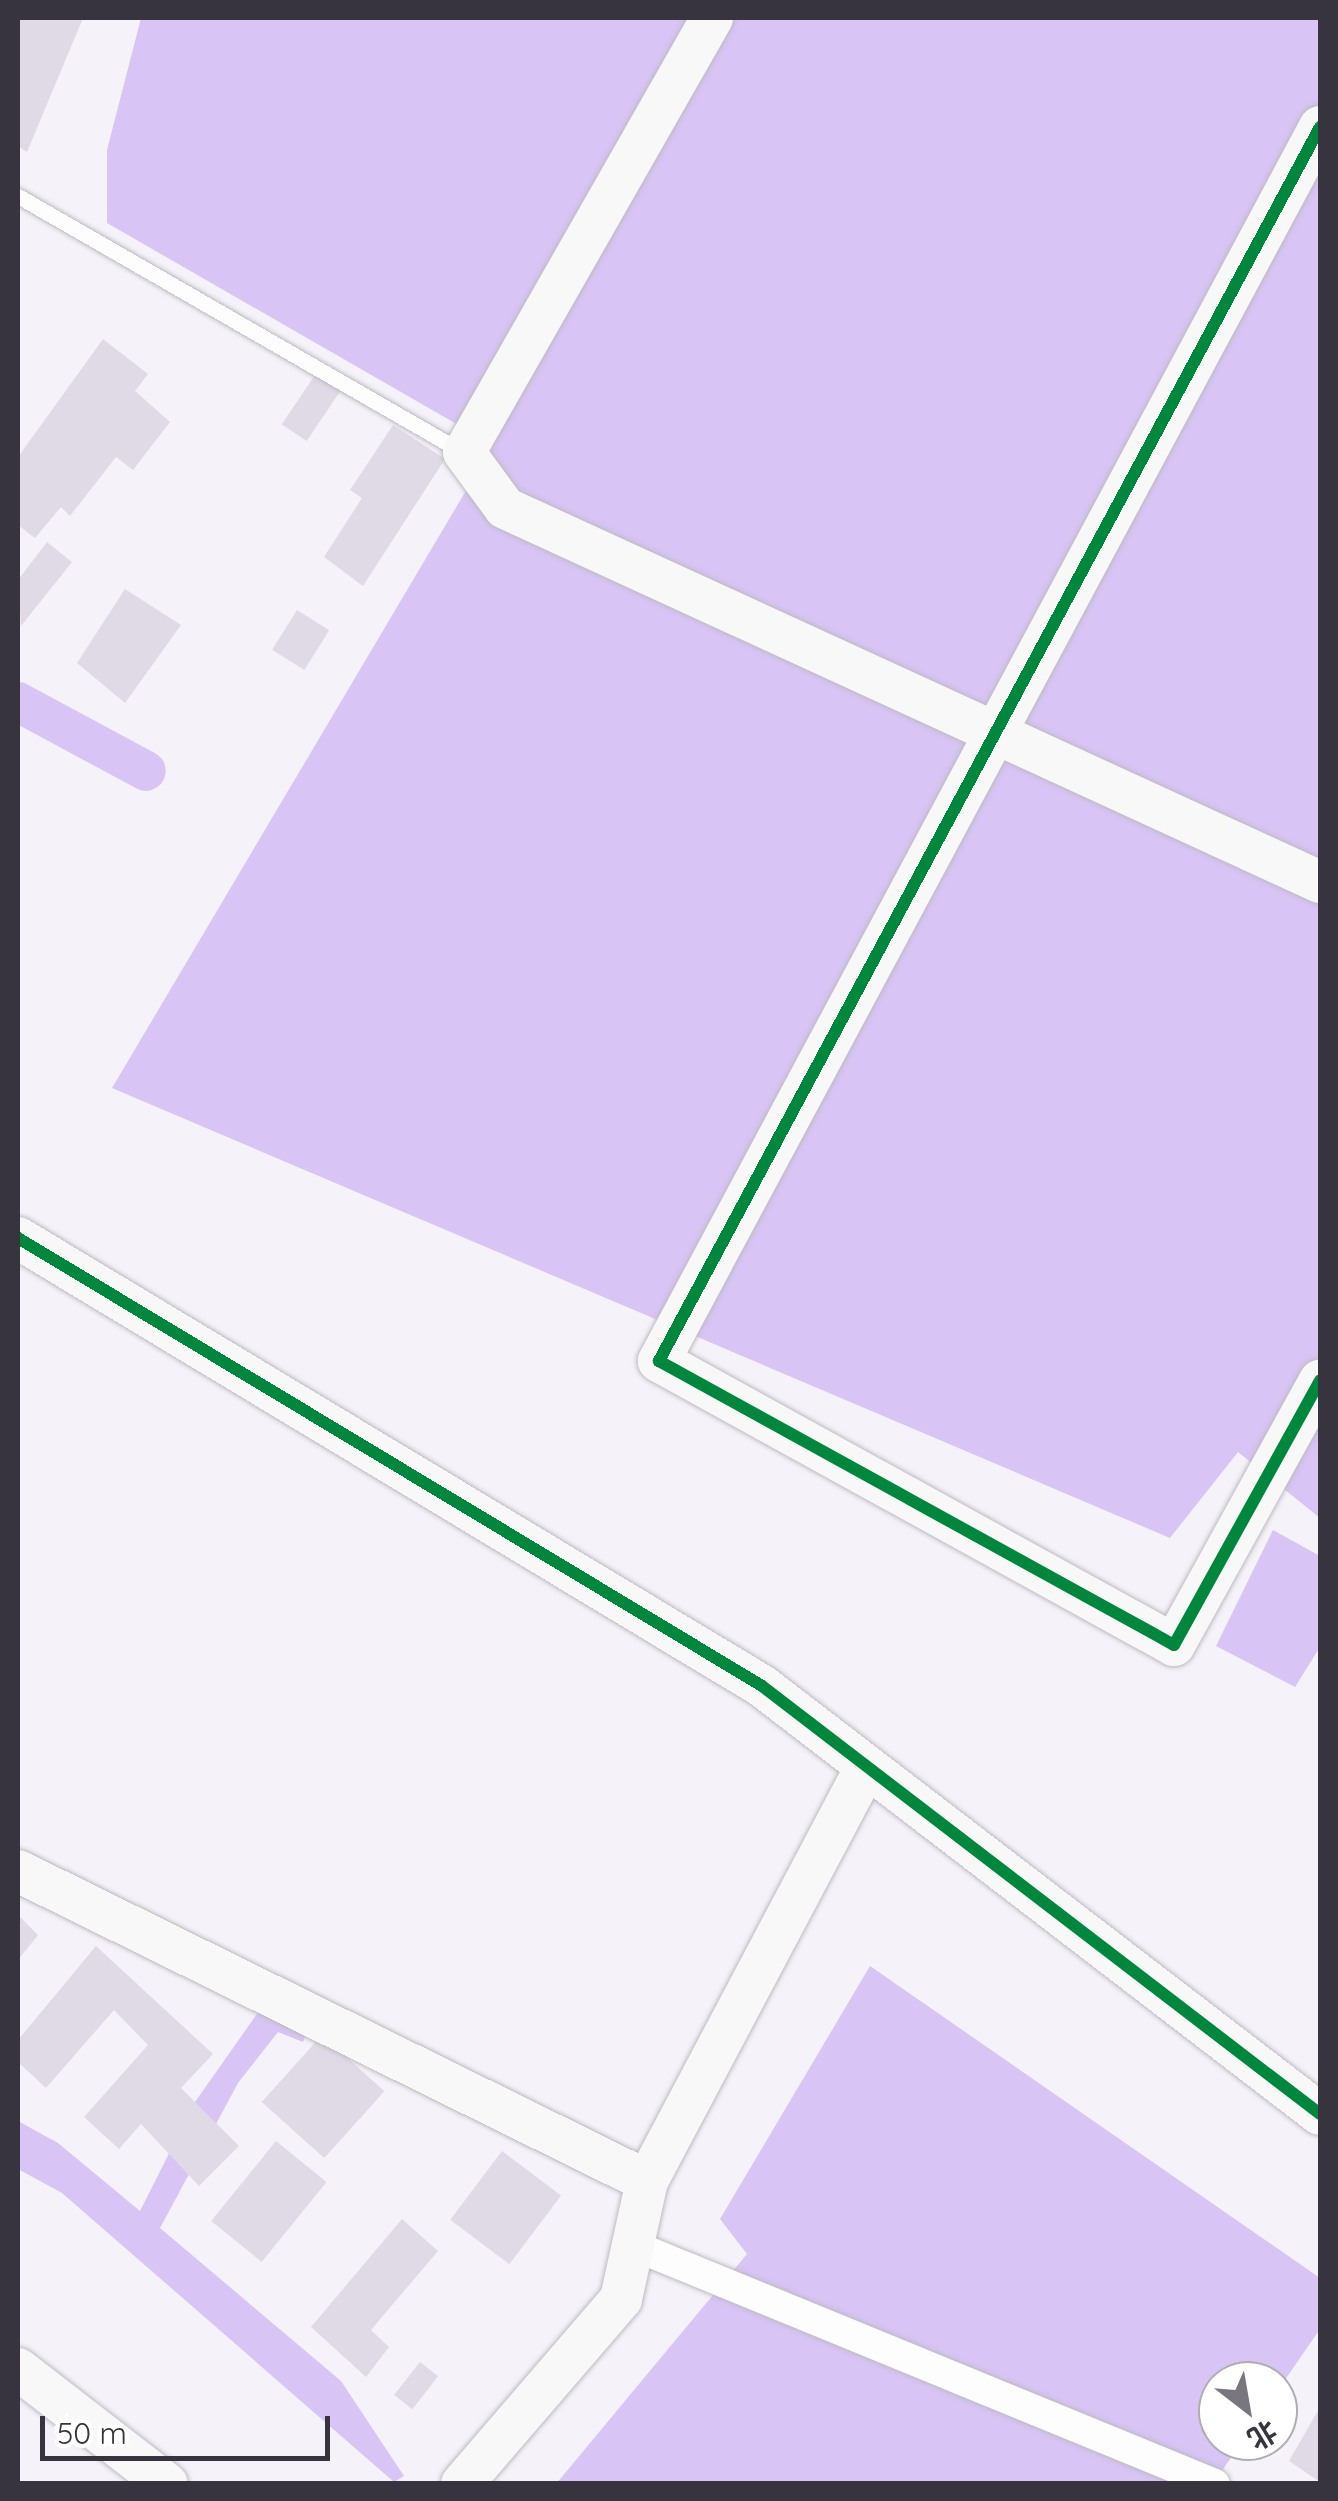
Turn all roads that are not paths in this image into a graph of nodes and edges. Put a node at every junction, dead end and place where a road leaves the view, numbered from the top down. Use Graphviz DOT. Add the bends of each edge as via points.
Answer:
graph roads {
  1 [pos="712,18"];
  2 [pos="1320,127"];
  3 [pos="18,196"];
  4 [pos="464,452"];
  5 [pos="996,733"];
  6 [pos="1320,882"];
  7 [pos="18,1238"];
  8 [pos="1320,1381"];
  9 [pos="866,1767"];
  10 [pos="18,1871"];
  11 [pos="1320,2114"];
  12 [pos="647,2181"];
  13 [pos="642,2249"];
  14 [pos="18,2368"];
  15 [pos="152,2484"];
  16 [pos="167,2484"];
  17 [pos="462,2484"];
  18 [pos="479,2484"];
  19 [pos="1215,2484"];
  1 -- 4 [label="street"];
  2 -- 5 [label="street"];
  3 -- 4 [label="lane"];
  4 -- 5 [label="street" via="506,508"];
  5 -- 6 [label="street"];
  5 -- 8 [label="street" via="659,1361 1174,1645"];
  7 -- 9 [label="street" via="762,1686"];
  9 -- 11 [label="street"];
  9 -- 12 [label="street"];
  10 -- 12 [label="street"];
  12 -- 13 [label="street"];
  12 -- 17 [label="street" via="621,2300"];
  13 -- 18 [label="street" via="641,2271"];
  13 -- 19 [label="street"];
  14 -- 15 [label="street"];
  14 -- 16 [label="street"];
}
